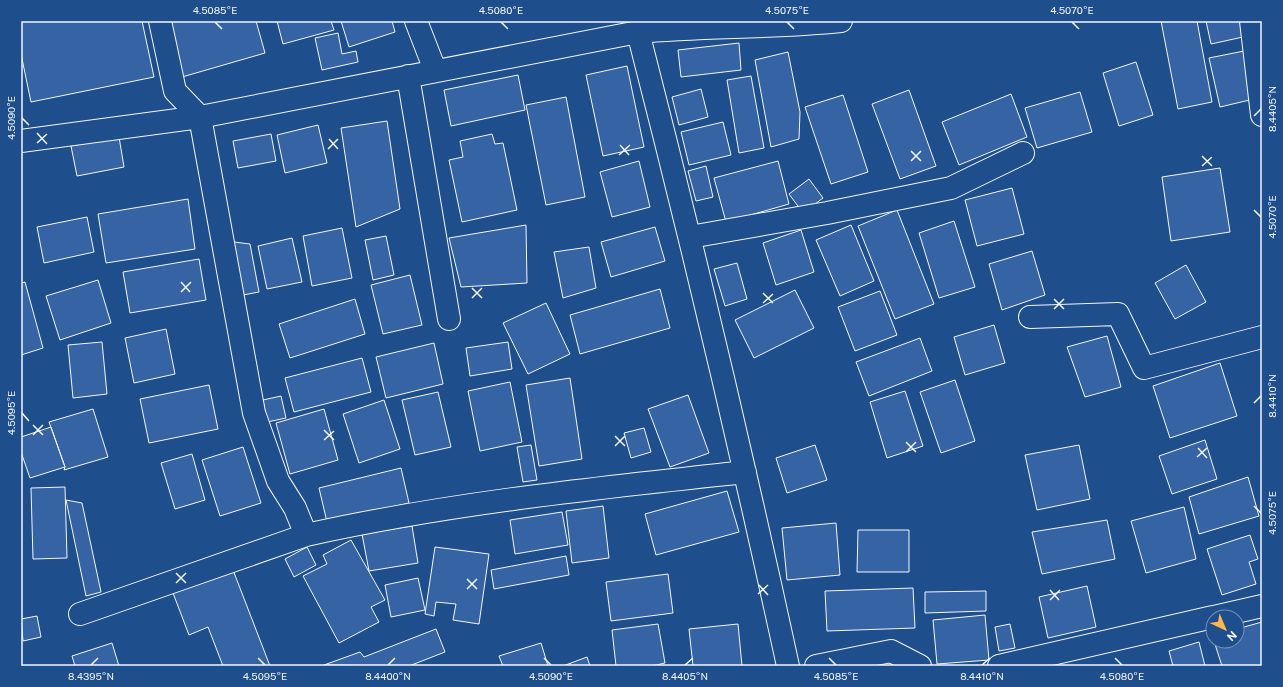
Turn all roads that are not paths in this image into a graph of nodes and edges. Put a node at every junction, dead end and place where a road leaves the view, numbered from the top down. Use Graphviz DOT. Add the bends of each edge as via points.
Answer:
graph roads {
  1 [pos="160,21"];
  2 [pos="416,21"];
  3 [pos="841,21"];
  4 [pos="1251,21"];
  5 [pos="675,25"];
  6 [pos="638,32"];
  7 [pos="435,70"];
  8 [pos="408,76"];
  9 [pos="1262,115"];
  10 [pos="200,117"];
  11 [pos="21,141"];
  12 [pos="1024,152"];
  13 [pos="690,237"];
  14 [pos="1030,317"];
  15 [pos="449,319"];
  16 [pos="1262,337"];
  17 [pos="745,472"];
  18 [pos="306,535"];
  19 [pos="1262,606"];
  20 [pos="1245,610"];
  21 [pos="80,614"];
  22 [pos="1205,619"];
  23 [pos="788,666"];
  24 [pos="816,666"];
  25 [pos="920,666"];
  26 [pos="999,666"];
  1 -- 10 [label="street" via="175,91"];
  2 -- 7 [label="street"];
  3 -- 5 [label="street" via="792,26"];
  4 -- 9 [label="street"];
  5 -- 6 [label="street"];
  6 -- 7 [label="street"];
  6 -- 13 [label="street"];
  7 -- 8 [label="street"];
  8 -- 10 [label="street"];
  8 -- 15 [label="street"];
  10 -- 11 [label="street"];
  10 -- 18 [label="street" via="254,413 278,481 295,508"];
  12 -- 13 [label="street" via="951,188"];
  13 -- 17 [label="street"];
  14 -- 16 [label="street" via="1118,314 1144,368"];
  17 -- 18 [label="street" via="543,494 359,523"];
  17 -- 23 [label="street"];
  18 -- 21 [label="street"];
  19 -- 20 [label="street"];
  22 -- 26 [label="street"];
  24 -- 25 [label="street" via="891,651"];
}
